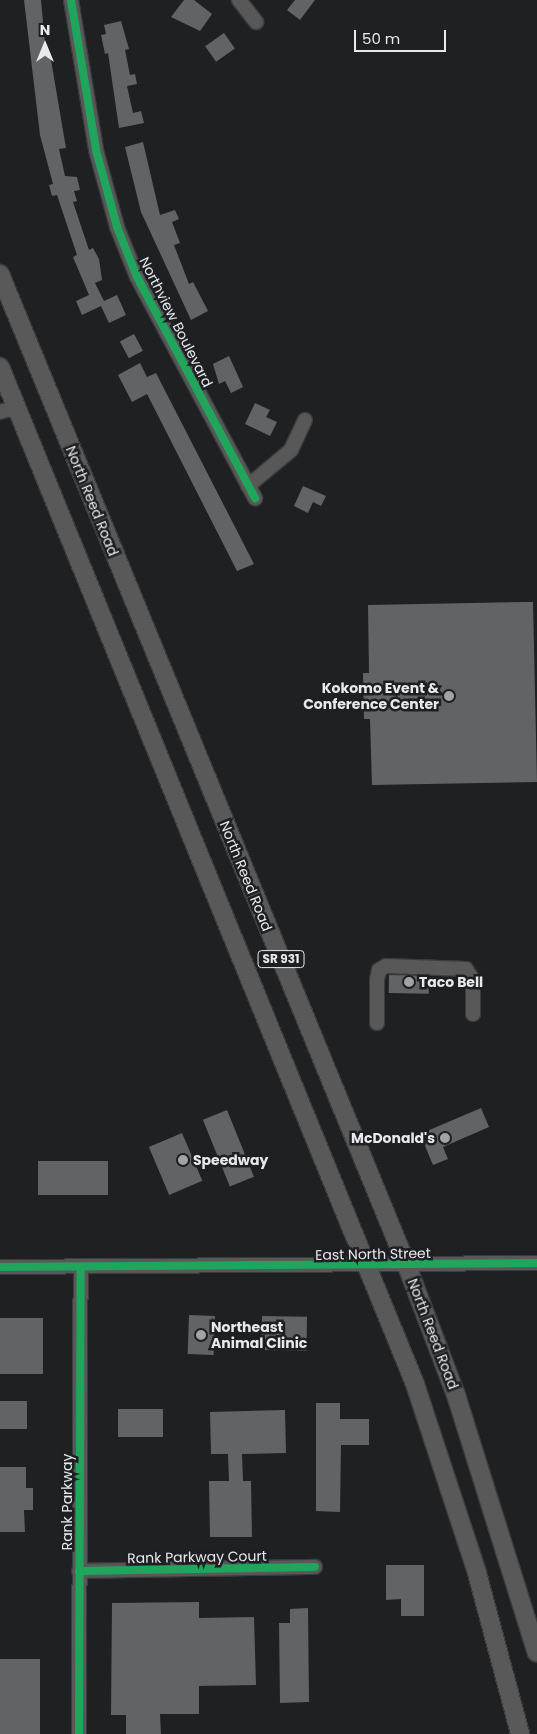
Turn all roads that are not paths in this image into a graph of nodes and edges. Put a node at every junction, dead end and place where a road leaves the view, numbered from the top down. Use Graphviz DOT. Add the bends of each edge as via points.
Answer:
graph roads {
  1 [pos="71,0"];
  2 [pos="241,1"];
  3 [pos="256,22"];
  4 [pos="0,274"];
  5 [pos="0,367"];
  6 [pos="8,410"];
  7 [pos="305,420"];
  8 [pos="473,1014"];
  9 [pos="378,1023"];
  10 [pos="537,1263"];
  11 [pos="369,1266"];
  12 [pos="407,1266"];
  13 [pos="0,1267"];
  14 [pos="80,1270"];
  15 [pos="315,1567"];
  16 [pos="78,1571"];
  17 [pos="537,1653"];
  18 [pos="79,1734"];
  19 [pos="520,1734"];
  1 -- 7 [label="street, Northview Boulevard" via="96,150 117,227 137,276 251,492 291,450"];
  2 -- 3 [label="street"];
  4 -- 12 [label="main road, North Reed Road / SR 931"];
  5 -- 6 [label="main road, SR 931"];
  6 -- 11 [label="main road, SR 931"];
  8 -- 9 [label="street" via="473,980 466,969 386,966 379,970 377,980"];
  10 -- 12 [label="street, East North Street"];
  11 -- 12 [label="street, East North Street"];
  11 -- 14 [label="street, East North Street"];
  11 -- 19 [label="main road, SR 931" via="415,1384 477,1573"];
  12 -- 17 [label="main road, North Reed Road / SR 931" via="456,1395"];
  13 -- 14 [label="street, East North Street"];
  14 -- 16 [label="street, Rank Parkway"];
  15 -- 16 [label="street, Rank Parkway Court"];
  16 -- 18 [label="street, Rank Parkway"];
}
